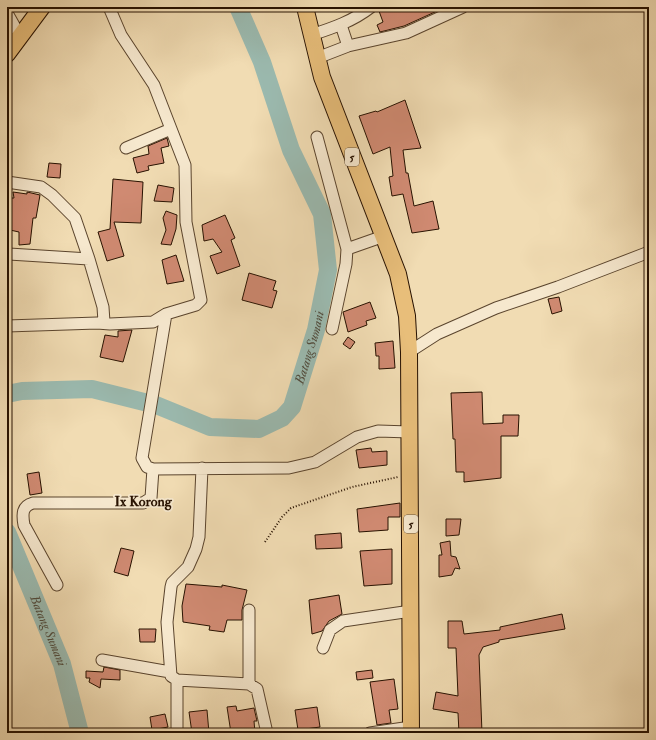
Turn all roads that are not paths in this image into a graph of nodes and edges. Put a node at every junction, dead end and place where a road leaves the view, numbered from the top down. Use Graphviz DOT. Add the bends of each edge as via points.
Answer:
graph roads {
  1 [pos="42,7"];
  2 [pos="109,7"];
  3 [pos="305,7"];
  4 [pos="371,7"];
  5 [pos="463,7"];
  6 [pos="7,13"];
  7 [pos="341,25"];
  8 [pos="311,35"];
  9 [pos="20,36"];
  10 [pos="348,46"];
  11 [pos="7,54"];
  12 [pos="317,58"];
  13 [pos="170,129"];
  14 [pos="317,138"];
  15 [pos="126,148"];
  16 [pos="7,182"];
  17 [pos="384,236"];
  18 [pos="347,249"];
  19 [pos="649,252"];
  20 [pos="9,254"];
  21 [pos="89,259"];
  22 [pos="166,314"];
  23 [pos="104,322"];
  24 [pos="7,326"];
  25 [pos="332,329"];
  26 [pos="409,352"];
  27 [pos="410,432"];
  28 [pos="202,468"];
  29 [pos="153,469"];
  30 [pos="57,585"];
  31 [pos="249,610"];
  32 [pos="411,611"];
  33 [pos="323,648"];
  34 [pos="102,660"];
  35 [pos="173,676"];
  36 [pos="249,684"];
  37 [pos="411,730"];
  38 [pos="177,733"];
  39 [pos="268,733"];
  40 [pos="370,733"];
  1 -- 9 [label="highway"];
  2 -- 13 [label="street" via="121,35 154,85"];
  3 -- 8 [label="highway, 5"];
  4 -- 7 [label="street" via="362,15"];
  5 -- 10 [label="street" via="406,32"];
  6 -- 9 [label="street"];
  7 -- 8 [label="street"];
  7 -- 10 [label="street"];
  8 -- 12 [label="highway, 5"];
  9 -- 11 [label="highway"];
  10 -- 12 [label="street"];
  12 -- 17 [label="highway, 5" via="327,92"];
  13 -- 15 [label="street"];
  13 -- 22 [label="street" via="186,170 186,222 201,300 196,305"];
  14 -- 18 [label="street"];
  16 -- 21 [label="street" via="36,185 52,195 75,218"];
  17 -- 18 [label="street"];
  17 -- 26 [label="highway, 5" via="398,274 406,310"];
  18 -- 25 [label="street"];
  19 -- 26 [label="street" via="558,288 489,310 437,334"];
  20 -- 21 [label="street"];
  21 -- 23 [label="street"];
  22 -- 23 [label="street" via="148,323"];
  22 -- 29 [label="street" via="142,458 147,467"];
  23 -- 24 [label="street"];
  26 -- 27 [label="highway, 5"];
  27 -- 28 [label="street" via="378,431 357,437 315,462 290,468"];
  27 -- 32 [label="highway, 5"];
  28 -- 29 [label="street"];
  28 -- 35 [label="street" via="199,537 188,567 170,588 167,622"];
  29 -- 30 [label="street" via="151,498 144,503 27,504 22,518 24,525"];
  31 -- 36 [label="street"];
  32 -- 33 [label="street" via="343,621 330,630"];
  32 -- 37 [label="highway, 5"];
  34 -- 35 [label="street"];
  35 -- 36 [label="street"];
  35 -- 38 [label="street"];
  36 -- 39 [label="street" via="257,689"];
  37 -- 40 [label="street"];
}
